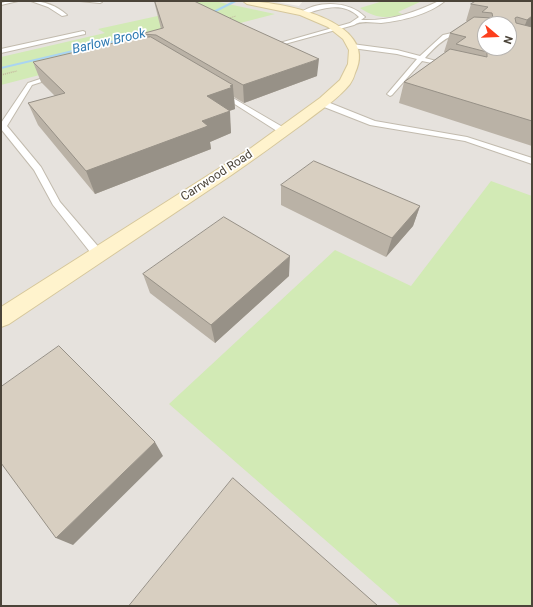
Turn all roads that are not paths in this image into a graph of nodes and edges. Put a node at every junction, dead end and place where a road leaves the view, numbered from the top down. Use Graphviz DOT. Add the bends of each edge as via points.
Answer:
graph roads {
  1 [pos="16,1"];
  2 [pos="33,1"];
  3 [pos="54,1"];
  4 [pos="82,1"];
  5 [pos="247,1"];
  6 [pos="322,1"];
  7 [pos="443,1"];
  8 [pos="100,2"];
  9 [pos="1,4"];
  10 [pos="44,4"];
  11 [pos="308,11"];
  12 [pos="64,15"];
  13 [pos="356,21"];
  14 [pos="334,28"];
  15 [pos="83,33"];
  16 [pos="477,33"];
  17 [pos="279,44"];
  18 [pos="352,46"];
  19 [pos="1,51"];
  20 [pos="422,58"];
  21 [pos="457,68"];
  22 [pos="62,74"];
  23 [pos="215,89"];
  24 [pos="390,94"];
  25 [pos="322,103"];
  26 [pos="283,131"];
  27 [pos="532,161"];
  28 [pos="98,254"];
  29 [pos="1,318"];
  1 -- 9 [label="lane"];
  2 -- 10 [label="lane"];
  3 -- 10 [label="lane"];
  4 -- 8 [label="lane"];
  5 -- 11 [label="street"];
  6 -- 11 [label="lane"];
  7 -- 13 [label="lane" via="407,17 387,22"];
  10 -- 12 [label="lane"];
  11 -- 13 [label="lane" via="327,6 345,7 358,12 362,17"];
  11 -- 14 [label="street"];
  13 -- 14 [label="lane"];
  14 -- 17 [label="lane"];
  14 -- 18 [label="street" via="346,37"];
  15 -- 19 [label="lane"];
  16 -- 20 [label="lane" via="445,36"];
  18 -- 20 [label="lane"];
  18 -- 25 [label="street, Carrwood Road" via="354,64 345,82"];
  20 -- 21 [label="lane"];
  20 -- 24 [label="lane"];
  22 -- 28 [label="lane" via="30,84 3,126 38,169 56,203"];
  23 -- 26 [label="lane"];
  25 -- 26 [label="street, Carrwood Road"];
  25 -- 27 [label="lane" via="374,123 467,139"];
  26 -- 28 [label="street, Carrwood Road"];
  28 -- 29 [label="street, Carrwood Road"];
}
